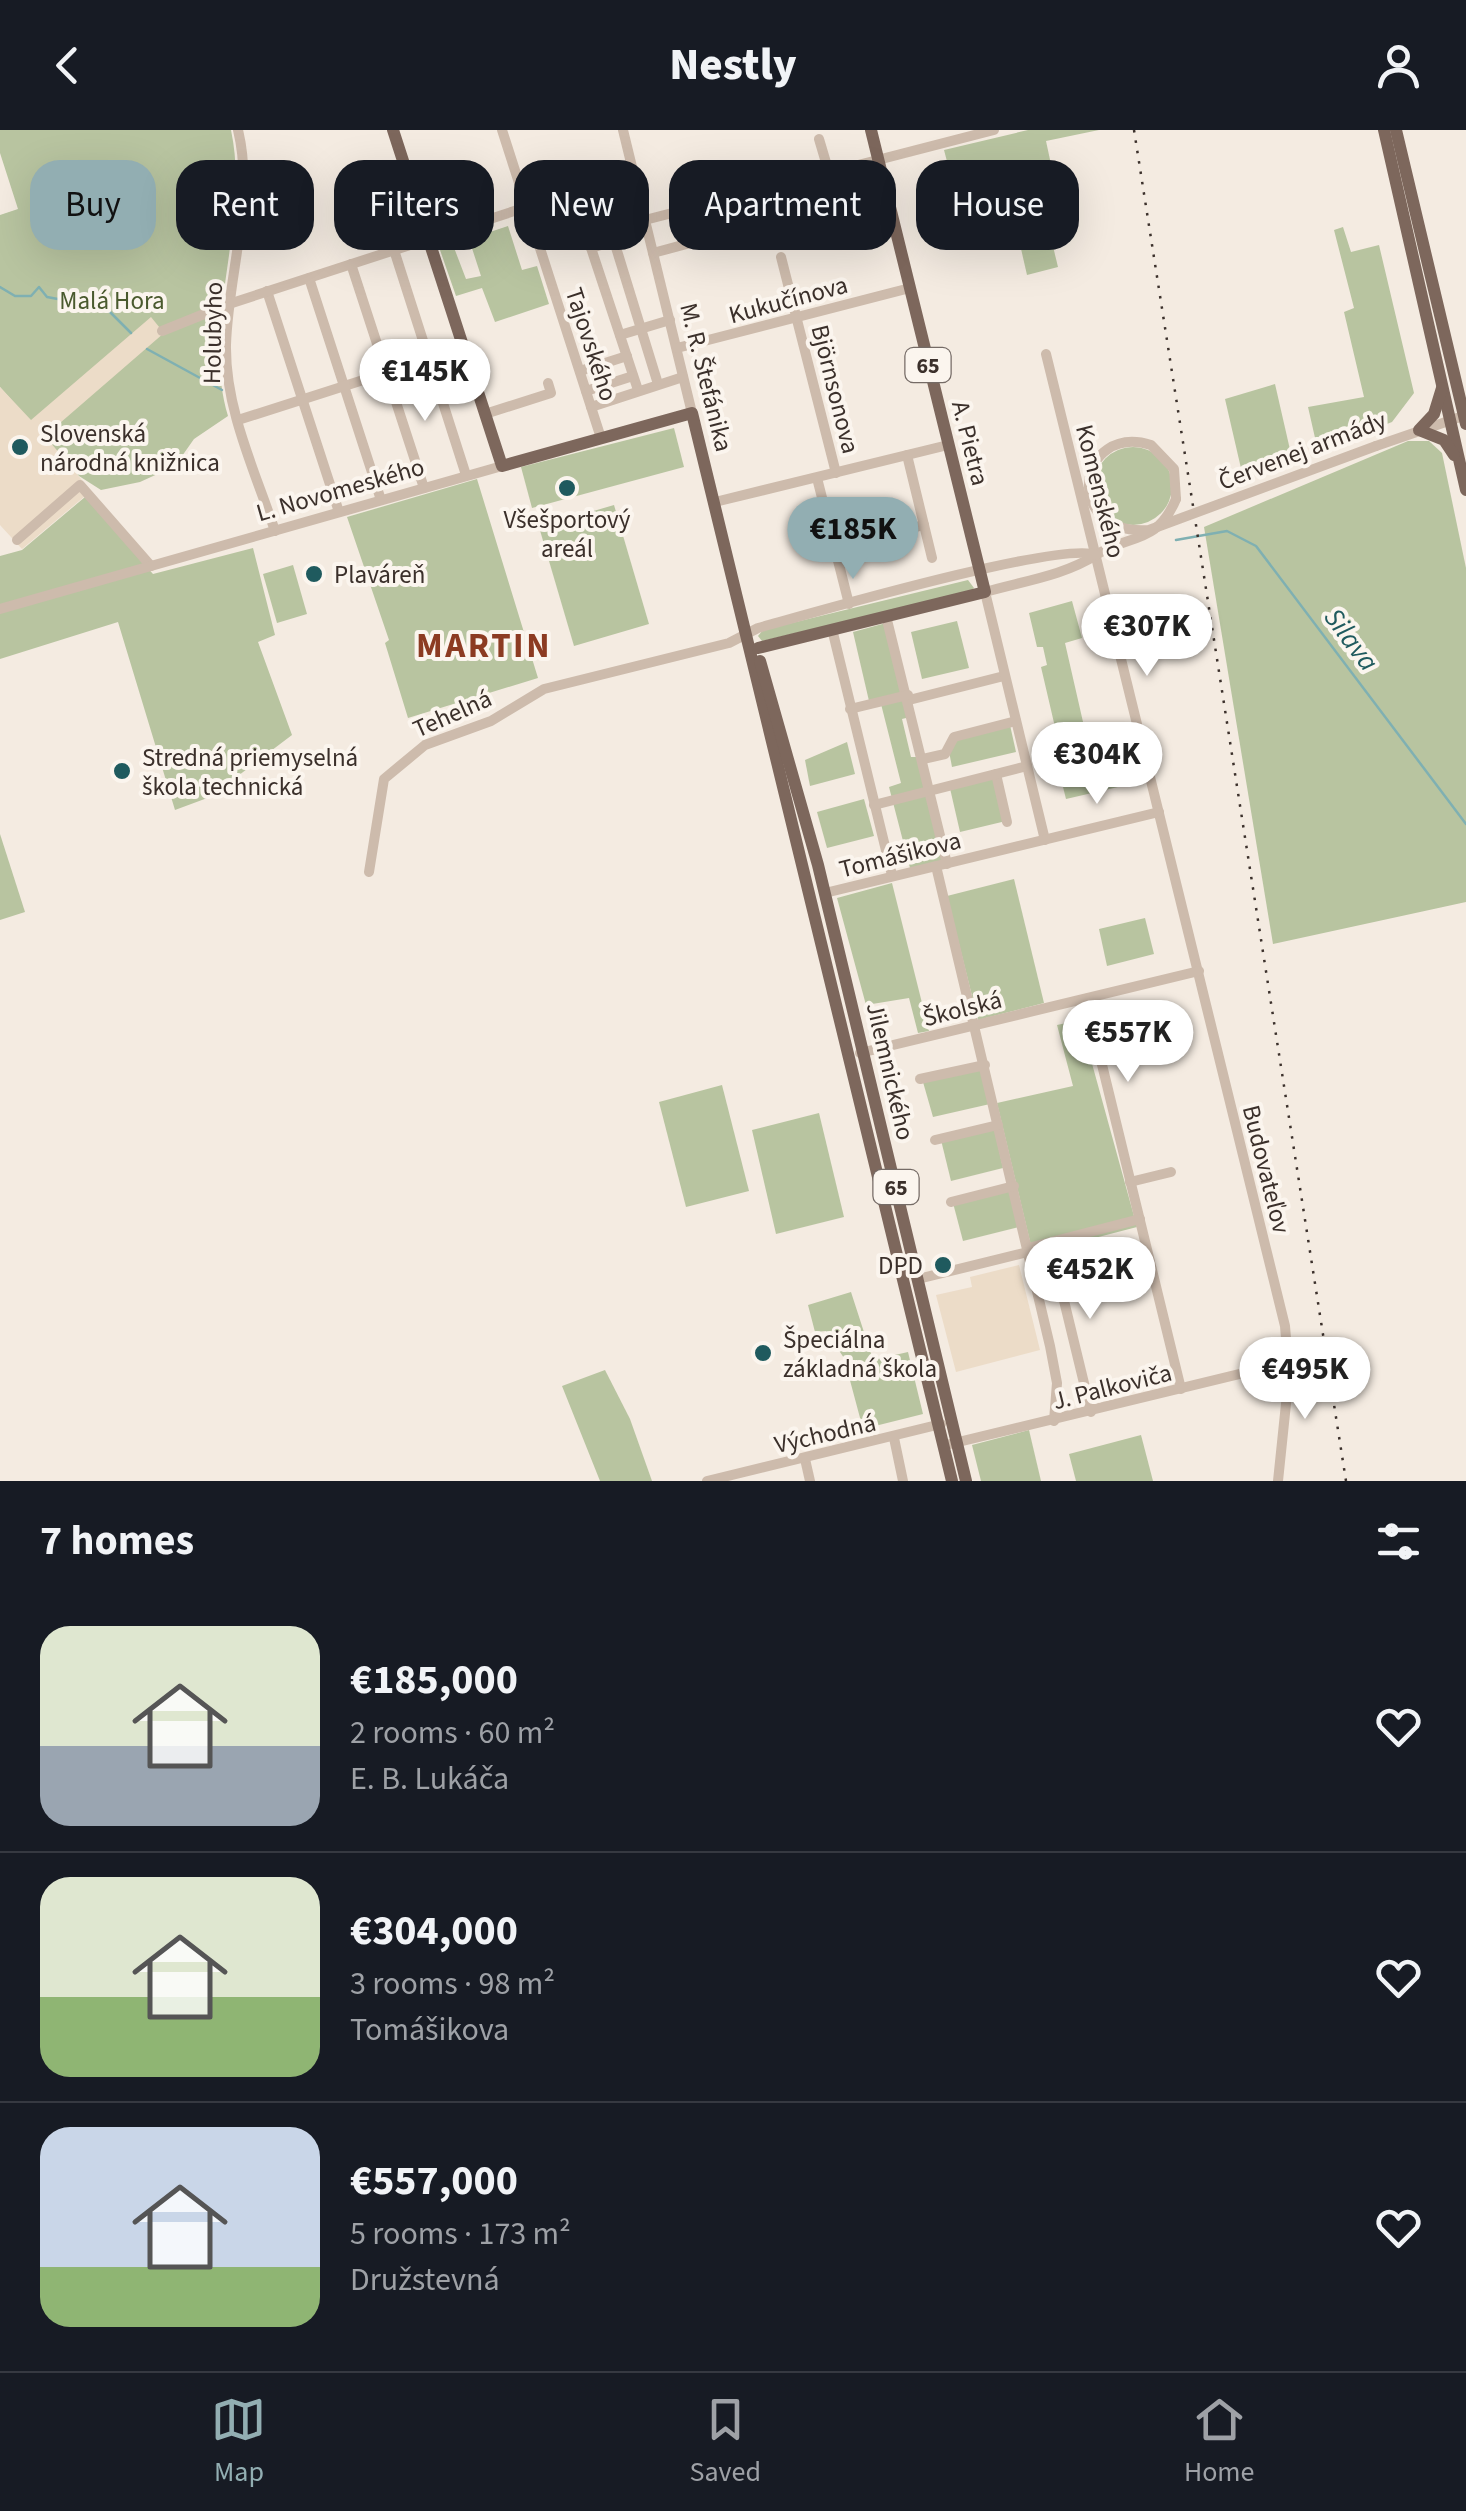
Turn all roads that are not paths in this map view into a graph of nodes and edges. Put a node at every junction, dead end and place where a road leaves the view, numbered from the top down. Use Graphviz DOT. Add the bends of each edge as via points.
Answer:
graph roads {
  1 [pos="238,130"];
  2 [pos="393,130"];
  3 [pos="502,130"];
  4 [pos="623,130"];
  5 [pos="872,130"];
  6 [pos="994,130"];
  7 [pos="1384,130"];
  8 [pos="1396,130"];
  9 [pos="819,139"];
  10 [pos="878,158"];
  11 [pos="403,160"];
  12 [pos="631,160"];
  13 [pos="826,160"];
  14 [pos="870,160"];
  15 [pos="514,168"];
  16 [pos="1401,178"];
  17 [pos="649,236"];
  18 [pos="669,249"];
  19 [pos="394,250"];
  20 [pos="432,250"];
  21 [pos="540,250"];
  22 [pos="592,250"];
  23 [pos="617,250"];
  24 [pos="653,253"];
  25 [pos="782,257"];
  26 [pos="351,264"];
  27 [pos="310,278"];
  28 [pos="910,288"];
  29 [pos="267,291"];
  30 [pos="229,304"];
  31 [pos="798,317"];
  32 [pos="670,320"];
  33 [pos="642,328"];
  34 [pos="162,331"];
  35 [pos="620,336"];
  36 [pos="463,348"];
  37 [pos="676,348"];
  38 [pos="1046,354"];
  39 [pos="627,356"];
  40 [pos="429,358"];
  41 [pos="1453,370"];
  42 [pos="580,371"];
  43 [pos="387,372"];
  44 [pos="634,376"];
  45 [pos="683,377"];
  46 [pos="548,384"];
  47 [pos="658,384"];
  48 [pos="344,385"];
  49 [pos="1443,386"];
  50 [pos="638,390"];
  51 [pos="1466,390"];
  52 [pos="586,391"];
  53 [pos="302,399"];
  54 [pos="591,407"];
  55 [pos="692,413"];
  56 [pos="485,414"];
  57 [pos="1462,418"];
  58 [pos="238,420"];
  59 [pos="1419,430"];
  60 [pos="601,438"];
  61 [pos="948,445"];
  62 [pos="907,454"];
  63 [pos="1460,461"];
  64 [pos="502,466"];
  65 [pos="836,473"];
  66 [pos="466,476"];
  67 [pos="816,478"];
  68 [pos="424,488"];
  69 [pos="1466,490"];
  70 [pos="382,500"];
  71 [pos="715,502"];
  72 [pos="340,512"];
  73 [pos="924,524"];
  74 [pos="276,531"];
  75 [pos="17,540"];
  76 [pos="835,547"];
  77 [pos="1096,555"];
  78 [pos="932,558"];
  79 [pos="151,566"];
  80 [pos="980,571"];
  81 [pos="985,592"];
  82 [pos="849,604"];
  83 [pos="0,609"];
  84 [pos="886,616"];
  85 [pos="832,629"];
  86 [pos="748,636"];
  87 [pos="758,648"];
  88 [pos="1004,676"];
  89 [pos="908,698"];
  90 [pos="850,709"];
  91 [pos="1016,721"];
  92 [pos="922,759"];
  93 [pos="1028,766"];
  94 [pos="996,774"];
  95 [pos="930,791"];
  96 [pos="874,805"];
  97 [pos="1159,812"];
  98 [pos="1007,822"];
  99 [pos="1044,840"];
  100 [pos="807,848"];
  101 [pos="941,865"];
  102 [pos="369,872"];
  103 [pos="892,875"];
  104 [pos="825,893"];
  105 [pos="1199,970"];
  106 [pos="1086,998"];
  107 [pos="975,1026"];
  108 [pos="857,1054"];
  109 [pos="985,1065"];
  110 [pos="920,1080"];
  111 [pos="998,1125"];
  112 [pos="935,1140"];
  113 [pos="1171,1172"];
  114 [pos="1130,1182"];
  115 [pos="1014,1186"];
  116 [pos="951,1202"];
  117 [pos="1140,1219"];
  118 [pos="1050,1243"];
  119 [pos="1028,1250"];
  120 [pos="918,1279"];
  121 [pos="1289,1362"];
  122 [pos="1181,1390"];
  123 [pos="1091,1412"];
  124 [pos="1054,1421"];
  125 [pos="946,1423"];
  126 [pos="894,1438"];
  127 [pos="950,1444"];
  128 [pos="805,1459"];
  129 [pos="763,1467"];
  130 [pos="726,1479"];
  131 [pos="706,1481"];
  132 [pos="768,1481"];
  133 [pos="810,1481"];
  134 [pos="902,1481"];
  135 [pos="952,1481"];
  136 [pos="966,1481"];
  137 [pos="1278,1481"];
  1 -- 30 [label="street, Holubyho" via="244,177"];
  2 -- 11 [label="main road"];
  3 -- 15 [label="street, Tajovského"];
  4 -- 12 [label="street, M. R. Štefánika"];
  5 -- 10 [label="main road, A. Pietra / 65"];
  6 -- 10 [label="street"];
  7 -- 16 [label="main road"];
  8 -- 16 [label="main road"];
  9 -- 13 [label="street"];
  10 -- 14 [label="street"];
  10 -- 28 [label="main road, A. Pietra / 65"];
  16 -- 41 [label="main road"];
  16 -- 49 [label="main road"];
  17 -- 24 [label="street, M. R. Štefánika"];
  18 -- 24 [label="street"];
  19 -- 26 [label="street"];
  19 -- 40 [label="street"];
  20 -- 36 [label="main road"];
  21 -- 42 [label="street, Tajovského"];
  22 -- 35 [label="street, Tajovského"];
  23 -- 33 [label="street"];
  24 -- 32 [label="street, M. R. Štefánika"];
  25 -- 31 [label="street, Björnsonova"];
  26 -- 27 [label="street"];
  26 -- 43 [label="street"];
  27 -- 29 [label="street"];
  27 -- 48 [label="street"];
  28 -- 31 [label="street, Kukučínova"];
  28 -- 61 [label="main road, A. Pietra / 65"];
  29 -- 30 [label="street"];
  29 -- 53 [label="street"];
  30 -- 34 [label="street"];
  30 -- 58 [label="street, Holubyho" via="226,367"];
  31 -- 37 [label="street, Kukučínova"];
  31 -- 65 [label="street, Björnsonova"];
  32 -- 33 [label="street"];
  32 -- 37 [label="street, M. R. Štefánika"];
  33 -- 35 [label="street"];
  33 -- 47 [label="street"];
  35 -- 39 [label="street, Tajovského"];
  36 -- 40 [label="street"];
  36 -- 56 [label="main road"];
  37 -- 45 [label="street, M. R. Štefánika"];
  38 -- 77 [label="street, Komenského"];
  39 -- 42 [label="street"];
  39 -- 44 [label="street, Tajovského"];
  40 -- 43 [label="street"];
  40 -- 66 [label="street"];
  41 -- 51 [label="main road"];
  41 -- 57 [label="main road"];
  42 -- 52 [label="street, Tajovského"];
  43 -- 48 [label="street"];
  43 -- 68 [label="street"];
  44 -- 50 [label="street, Tajovského"];
  44 -- 52 [label="street"];
  45 -- 47 [label="street"];
  45 -- 55 [label="street, M. R. Štefánika"];
  46 -- 56 [label="street" via="551,392"];
  47 -- 50 [label="street"];
  48 -- 53 [label="street"];
  48 -- 70 [label="street"];
  49 -- 57 [label="main road"];
  49 -- 59 [label="main road" via="1434,414"];
  50 -- 54 [label="street"];
  52 -- 54 [label="street, Tajovského"];
  53 -- 58 [label="street"];
  53 -- 72 [label="street"];
  54 -- 60 [label="street, Tajovského"];
  55 -- 60 [label="main road, L. Novomeského"];
  55 -- 71 [label="main road, M. R. Štefánika / 65"];
  56 -- 64 [label="main road"];
  57 -- 59 [label="street, Červenej armády"];
  57 -- 63 [label="main road"];
  58 -- 74 [label="street, Holubyho"];
  59 -- 63 [label="main road" via="1444,440"];
  59 -- 77 [label="street, Červenej armády, bridge" via="1376,446 1149,530 1118,528 1100,516 1089,494 1091,470 1116,444 1150,445 1174,468 1176,499 1165,519 1147,536"];
  60 -- 64 [label="main road, L. Novomeského"];
  61 -- 62 [label="street"];
  61 -- 80 [label="main road, A. Pietra / 65"];
  62 -- 65 [label="street"];
  62 -- 73 [label="street"];
  63 -- 69 [label="main road"];
  64 -- 66 [label="street, L. Novomeského"];
  65 -- 67 [label="street"];
  66 -- 68 [label="street, L. Novomeského"];
  67 -- 71 [label="street"];
  67 -- 76 [label="street"];
  68 -- 70 [label="street, L. Novomeského"];
  70 -- 72 [label="street, L. Novomeského"];
  71 -- 86 [label="main road, M. R. Štefánika / 65"];
  72 -- 74 [label="street, L. Novomeského"];
  73 -- 76 [label="street"];
  73 -- 78 [label="street"];
  74 -- 79 [label="street, L. Novomeského"];
  75 -- 79 [label="street" via="80,485"];
  76 -- 82 [label="street"];
  77 -- 80 [label="street, Červenej armády" via="1058,553"];
  77 -- 81 [label="street, Červenej armády" via="1062,572"];
  77 -- 97 [label="street, Komenského"];
  79 -- 83 [label="street, L. Novomeského"];
  80 -- 81 [label="main road, A. Pietra / 65"];
  80 -- 82 [label="street, Červenej armády"];
  81 -- 84 [label="main road, Červenej armády"];
  81 -- 88 [label="street"];
  82 -- 86 [label="street, Červenej armády"];
  84 -- 85 [label="main road, Červenej armády"];
  84 -- 89 [label="street"];
  85 -- 87 [label="main road, Červenej armády"];
  85 -- 90 [label="street"];
  86 -- 87 [label="main road"];
  86 -- 100 [label="main road, Jilemnického / 65"];
  86 -- 102 [label="street, Tehelná" via="544,688 490,721 424,745 384,778"];
  87 -- 100 [label="main road, Jilemnického / 65"];
  88 -- 89 [label="street"];
  88 -- 91 [label="street"];
  89 -- 90 [label="street"];
  89 -- 92 [label="street"];
  90 -- 96 [label="street"];
  91 -- 92 [label="street" via="954,736 945,754"];
  91 -- 93 [label="street"];
  92 -- 95 [label="street"];
  93 -- 94 [label="street"];
  93 -- 99 [label="street"];
  94 -- 95 [label="street"];
  94 -- 98 [label="street"];
  95 -- 96 [label="street"];
  95 -- 101 [label="street"];
  96 -- 103 [label="street"];
  97 -- 99 [label="street, Tomášikova"];
  97 -- 105 [label="street, Budovateľov"];
  99 -- 101 [label="street, Tomášikova"];
  100 -- 104 [label="main road, Jilemnického / 65"];
  100 -- 108 [label="main road, Jilemnického / 65"];
  101 -- 103 [label="street, Tomášikova"];
  101 -- 107 [label="street"];
  103 -- 104 [label="street, Tomášikova"];
  104 -- 108 [label="main road, Jilemnického / 65"];
  105 -- 106 [label="street, Školská"];
  105 -- 121 [label="street, Budovateľov"];
  106 -- 107 [label="street, Školská"];
  106 -- 114 [label="street"];
  107 -- 108 [label="street, Školská"];
  107 -- 109 [label="street"];
  108 -- 120 [label="main road, Jilemnického / 65"];
  108 -- 125 [label="main road, Jilemnického / 65"];
  109 -- 110 [label="street"];
  109 -- 111 [label="street"];
  111 -- 112 [label="street"];
  111 -- 115 [label="street"];
  113 -- 114 [label="street"];
  114 -- 117 [label="street"];
  115 -- 116 [label="street"];
  115 -- 119 [label="street"];
  117 -- 118 [label="street"];
  117 -- 122 [label="street"];
  118 -- 119 [label="street"];
  118 -- 123 [label="street"];
  119 -- 120 [label="street"];
  119 -- 124 [label="street" via="1055,1370"];
  120 -- 125 [label="main road, Jilemnického / 65"];
  121 -- 122 [label="street, J. Palkoviča"];
  121 -- 137 [label="street, Budovateľov"];
  122 -- 123 [label="street, J. Palkoviča"];
  123 -- 124 [label="street, J. Palkoviča"];
  124 -- 127 [label="street, J. Palkoviča"];
  125 -- 126 [label="street, Východná"];
  125 -- 127 [label="main road, Jilemnického / 65"];
  126 -- 128 [label="street, Východná"];
  126 -- 134 [label="street"];
  127 -- 135 [label="main road, Jilemnického / 65"];
  127 -- 136 [label="main road, Jilemnického / 65"];
  128 -- 129 [label="street, Východná"];
  128 -- 133 [label="street"];
  129 -- 130 [label="street, Východná"];
  129 -- 132 [label="street"];
  130 -- 131 [label="street, Východná"];
}
